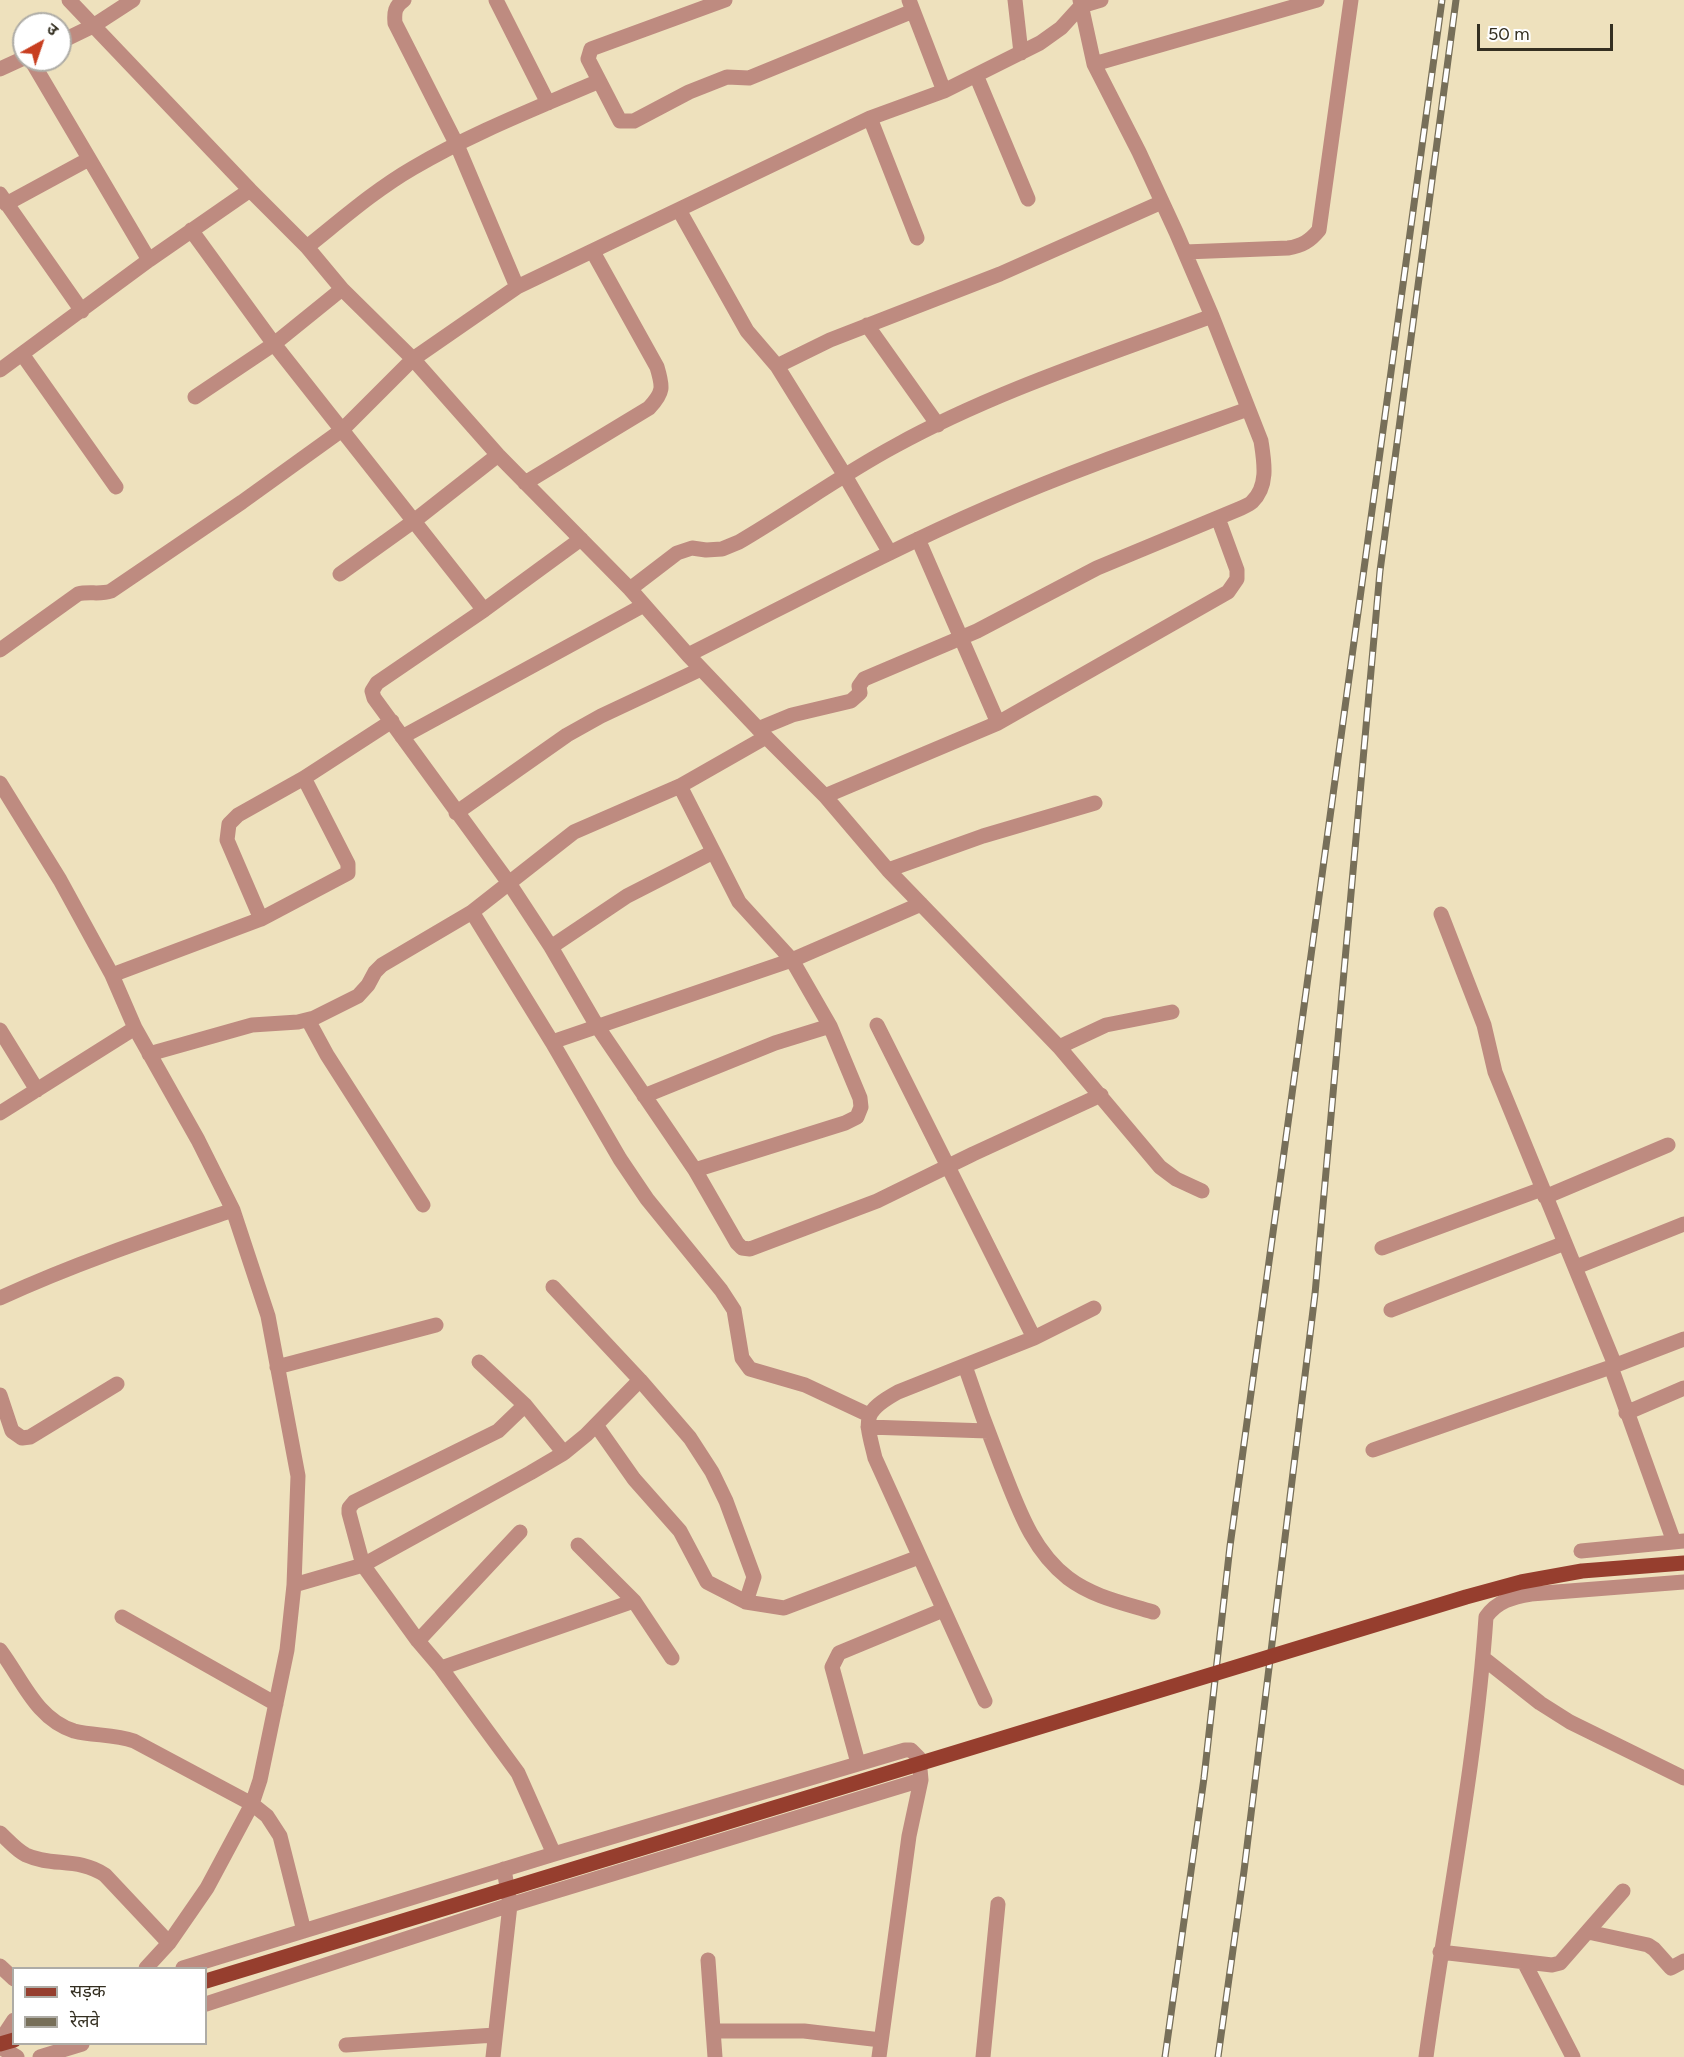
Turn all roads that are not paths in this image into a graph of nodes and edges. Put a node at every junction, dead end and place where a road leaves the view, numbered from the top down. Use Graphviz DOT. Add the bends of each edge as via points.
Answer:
graph roads {
  1 [pos="69,0"];
  2 [pos="133,0"];
  3 [pos="404,0"];
  4 [pos="496,0"];
  5 [pos="725,0"];
  6 [pos="1015,0"];
  7 [pos="1101,0"];
  8 [pos="1317,0"];
  9 [pos="1351,0"];
  10 [pos="1081,3"];
  11 [pos="911,5"];
  12 [pos="93,26"];
  13 [pos="72,36"];
  14 [pos="1021,53"];
  15 [pos="1094,64"];
  16 [pos="38,72"];
  17 [pos="976,75"];
  18 [pos="599,81"];
  19 [pos="944,92"];
  20 [pos="548,103"];
  21 [pos="870,118"];
  22 [pos="457,145"];
  23 [pos="89,159"];
  24 [pos="250,190"];
  25 [pos="3,199"];
  26 [pos="1029,199"];
  27 [pos="1162,202"];
  28 [pos="679,210"];
  29 [pos="191,230"];
  30 [pos="917,238"];
  31 [pos="307,247"];
  32 [pos="593,252"];
  33 [pos="1185,252"];
  34 [pos="149,260"];
  35 [pos="517,287"];
  36 [pos="342,289"];
  37 [pos="82,311"];
  38 [pos="1212,316"];
  39 [pos="867,325"];
  40 [pos="274,344"];
  41 [pos="21,354"];
  42 [pos="407,366"];
  43 [pos="777,366"];
  44 [pos="0,369"];
  45 [pos="195,397"];
  46 [pos="1248,410"];
  47 [pos="938,425"];
  48 [pos="342,430"];
  49 [pos="498,455"];
  50 [pos="844,474"];
  51 [pos="525,483"];
  52 [pos="116,487"];
  53 [pos="1218,518"];
  54 [pos="414,521"];
  55 [pos="581,539"];
  56 [pos="918,539"];
  57 [pos="890,553"];
  58 [pos="340,574"];
  59 [pos="630,590"];
  60 [pos="644,605"];
  61 [pos="484,610"];
  62 [pos="960,639"];
  63 [pos="0,650"];
  64 [pos="688,655"];
  65 [pos="701,669"];
  66 [pos="392,721"];
  67 [pos="998,723"];
  68 [pos="762,733"];
  69 [pos="402,737"];
  70 [pos="304,777"];
  71 [pos="0,783"];
  72 [pos="680,786"];
  73 [pos="825,796"];
  74 [pos="1095,803"];
  75 [pos="456,813"];
  76 [pos="713,852"];
  77 [pos="888,870"];
  78 [pos="509,883"];
  79 [pos="921,904"];
  80 [pos="472,912"];
  81 [pos="1441,914"];
  82 [pos="261,920"];
  83 [pos="551,947"];
  84 [pos="792,960"];
  85 [pos="112,975"];
  86 [pos="1173,1012"];
  87 [pos="308,1020"];
  88 [pos="877,1025"];
  89 [pos="597,1026"];
  90 [pos="830,1026"];
  91 [pos="135,1028"];
  92 [pos="0,1030"];
  93 [pos="552,1042"];
  94 [pos="1059,1047"];
  95 [pos="149,1054"];
  96 [pos="37,1090"];
  97 [pos="1101,1095"];
  98 [pos="644,1096"];
  99 [pos="0,1113"];
  100 [pos="1668,1145"];
  101 [pos="948,1166"];
  102 [pos="694,1170"];
  103 [pos="1202,1191"];
  104 [pos="1544,1193"];
  105 [pos="423,1205"];
  106 [pos="233,1210"];
  107 [pos="1684,1224"];
  108 [pos="1565,1243"];
  109 [pos="1382,1248"];
  110 [pos="1576,1267"];
  111 [pos="553,1287"];
  112 [pos="0,1298"];
  113 [pos="1094,1308"];
  114 [pos="1391,1310"];
  115 [pos="436,1325"];
  116 [pos="1034,1338"];
  117 [pos="1684,1339"];
  118 [pos="479,1362"];
  119 [pos="965,1366"];
  120 [pos="1613,1366"];
  121 [pos="278,1367"];
  122 [pos="640,1380"];
  123 [pos="117,1384"];
  124 [pos="1684,1388"];
  125 [pos="0,1395"];
  126 [pos="525,1405"];
  127 [pos="1626,1413"];
  128 [pos="868,1421"];
  129 [pos="596,1425"];
  130 [pos="987,1431"];
  131 [pos="1373,1450"];
  132 [pos="564,1453"];
  133 [pos="519,1532"];
  134 [pos="1679,1541"];
  135 [pos="578,1545"];
  136 [pos="1581,1551"];
  137 [pos="920,1557"];
  138 [pos="1684,1563"];
  139 [pos="363,1565"];
  140 [pos="1684,1582"];
  141 [pos="294,1585"];
  142 [pos="634,1601"];
  143 [pos="746,1602"];
  144 [pos="943,1610"];
  145 [pos="1153,1612"];
  146 [pos="122,1617"];
  147 [pos="418,1641"];
  148 [pos="0,1650"];
  149 [pos="672,1658"];
  150 [pos="1483,1658"];
  151 [pos="441,1668"];
  152 [pos="985,1701"];
  153 [pos="276,1704"];
  154 [pos="858,1764"];
  155 [pos="1684,1778"];
  156 [pos="921,1780"];
  157 [pos="252,1804"];
  158 [pos="0,1833"];
  159 [pos="554,1854"];
  160 [pos="504,1869"];
  161 [pos="1623,1891"];
  162 [pos="998,1904"];
  163 [pos="510,1905"];
  164 [pos="304,1931"];
  165 [pos="1588,1932"];
  166 [pos="169,1943"];
  167 [pos="1440,1952"];
  168 [pos="708,1960"];
  169 [pos="1684,1960"];
  170 [pos="1524,1962"];
  171 [pos="0,1966"];
  172 [pos="147,1967"];
  173 [pos="186,1967"];
  174 [pos="12,1976"];
  175 [pos="207,1981"];
  176 [pos="207,2004"];
  177 [pos="12,2023"];
  178 [pos="713,2031"];
  179 [pos="495,2035"];
  180 [pos="881,2040"];
  181 [pos="0,2044"];
  182 [pos="76,2045"];
  183 [pos="346,2045"];
  184 [pos="17,2057"];
  185 [pos="40,2057"];
  186 [pos="493,2057"];
  187 [pos="715,2057"];
  188 [pos="879,2057"];
  189 [pos="982,2057"];
  190 [pos="1426,2057"];
  191 [pos="1573,2057"];
  1 -- 12 [label="street"];
  2 -- 12 [label="street"];
  3 -- 22 [label="street" via="394,13 395,23"];
  4 -- 20 [label="street"];
  5 -- 18 [label="street" via="595,46 588,59"];
  6 -- 14 [label="street"];
  7 -- 10 [label="street"];
  8 -- 15 [label="street"];
  9 -- 33 [label="street" via="1318,230 1300,246 1288,248"];
  10 -- 14 [label="street" via="1061,28"];
  10 -- 15 [label="street"];
  11 -- 18 [label="street" via="749,78 727,76 634,121 620,121"];
  11 -- 19 [label="street"];
  12 -- 13 [label="street"];
  12 -- 24 [label="street"];
  14 -- 17 [label="street"];
  15 -- 27 [label="street"];
  16 -- 23 [label="street"];
  17 -- 19 [label="street"];
  17 -- 26 [label="street"];
  18 -- 20 [label="street"];
  19 -- 21 [label="street"];
  20 -- 22 [label="street"];
  21 -- 28 [label="street"];
  21 -- 30 [label="street"];
  22 -- 31 [label="street" via="392,181"];
  22 -- 35 [label="street"];
  23 -- 25 [label="street"];
  23 -- 34 [label="street"];
  24 -- 29 [label="street"];
  24 -- 31 [label="street"];
  25 -- 37 [label="street"];
  27 -- 33 [label="street"];
  27 -- 39 [label="street" via="1000,274"];
  28 -- 32 [label="street"];
  28 -- 43 [label="street" via="747,332"];
  29 -- 34 [label="street"];
  29 -- 40 [label="street"];
  31 -- 36 [label="street"];
  32 -- 35 [label="street"];
  32 -- 51 [label="street" via="657,367 662,383 660,396 649,408"];
  33 -- 38 [label="street"];
  34 -- 37 [label="street"];
  35 -- 42 [label="street"];
  36 -- 40 [label="street"];
  36 -- 42 [label="street"];
  37 -- 41 [label="street"];
  38 -- 46 [label="street"];
  38 -- 47 [label="street" via="1022,386"];
  39 -- 43 [label="street"];
  39 -- 47 [label="street"];
  40 -- 45 [label="street"];
  40 -- 48 [label="street"];
  41 -- 44 [label="street"];
  41 -- 52 [label="street"];
  42 -- 48 [label="street"];
  42 -- 49 [label="street"];
  43 -- 50 [label="street"];
  46 -- 53 [label="street" via="1260,441 1263,484 1252,502"];
  46 -- 56 [label="street" via="1133,450"];
  47 -- 50 [label="street"];
  48 -- 54 [label="street"];
  48 -- 63 [label="street" via="111,591 78,594"];
  49 -- 51 [label="street"];
  49 -- 54 [label="street"];
  50 -- 57 [label="street"];
  50 -- 59 [label="street" via="739,542 722,549 693,548 678,554"];
  51 -- 55 [label="street"];
  53 -- 62 [label="street" via="1097,568"];
  53 -- 67 [label="street" via="1237,570 1237,579 1228,592"];
  54 -- 58 [label="street"];
  54 -- 61 [label="street"];
  55 -- 59 [label="street"];
  55 -- 61 [label="street"];
  56 -- 57 [label="street"];
  56 -- 62 [label="street"];
  57 -- 64 [label="street"];
  59 -- 60 [label="street"];
  60 -- 64 [label="street"];
  60 -- 69 [label="street"];
  61 -- 66 [label="street" via="373,687 374,698"];
  62 -- 67 [label="street"];
  62 -- 68 [label="street" via="864,679 860,693 851,701 792,715"];
  64 -- 65 [label="street"];
  65 -- 68 [label="street"];
  65 -- 75 [label="street" via="567,735"];
  66 -- 69 [label="street"];
  66 -- 70 [label="street"];
  67 -- 73 [label="street"];
  68 -- 72 [label="street"];
  68 -- 73 [label="street"];
  69 -- 75 [label="street"];
  70 -- 82 [label="street" via="229,824 227,840"];
  70 -- 82 [label="street" via="350,868 343,878"];
  71 -- 85 [label="street"];
  72 -- 76 [label="street"];
  72 -- 78 [label="street" via="574,832"];
  73 -- 77 [label="street"];
  74 -- 77 [label="street" via="983,836"];
  75 -- 78 [label="street"];
  76 -- 83 [label="street" via="627,896"];
  76 -- 84 [label="street" via="740,902"];
  77 -- 79 [label="street"];
  78 -- 80 [label="street"];
  78 -- 83 [label="street"];
  79 -- 84 [label="street"];
  79 -- 94 [label="street"];
  80 -- 87 [label="street" via="382,965 358,996"];
  80 -- 93 [label="street"];
  81 -- 104 [label="street" via="1484,1025 1495,1072"];
  82 -- 85 [label="street"];
  83 -- 89 [label="street"];
  84 -- 89 [label="street"];
  84 -- 90 [label="street"];
  85 -- 91 [label="street"];
  86 -- 94 [label="street" via="1106,1025"];
  87 -- 95 [label="street" via="252,1025"];
  87 -- 105 [label="street"];
  88 -- 101 [label="street"];
  89 -- 93 [label="street"];
  89 -- 98 [label="street"];
  90 -- 98 [label="street" via="775,1043"];
  90 -- 102 [label="street" via="860,1098 857,1117"];
  91 -- 95 [label="street"];
  91 -- 96 [label="street"];
  92 -- 96 [label="street"];
  93 -- 128 [label="street" via="633,1179 734,1310 742,1358 750,1369 805,1385"];
  94 -- 97 [label="street"];
  95 -- 106 [label="street"];
  96 -- 99 [label="street"];
  97 -- 101 [label="street"];
  97 -- 103 [label="street" via="1160,1167"];
  98 -- 102 [label="street"];
  100 -- 104 [label="street"];
  101 -- 102 [label="street" via="860,1209 745,1249 737,1244"];
  101 -- 116 [label="street"];
  104 -- 108 [label="street"];
  104 -- 109 [label="street"];
  106 -- 112 [label="street" via="114,1251"];
  106 -- 121 [label="street" via="268,1316"];
  107 -- 110 [label="street"];
  108 -- 110 [label="street"];
  108 -- 114 [label="street"];
  110 -- 120 [label="street"];
  111 -- 122 [label="street"];
  113 -- 116 [label="street"];
  115 -- 121 [label="street"];
  116 -- 119 [label="street"];
  117 -- 120 [label="street"];
  118 -- 126 [label="street"];
  119 -- 128 [label="street" via="898,1392 878,1404"];
  119 -- 130 [label="street"];
  120 -- 127 [label="street"];
  120 -- 131 [label="street"];
  121 -- 141 [label="street" via="298,1476"];
  122 -- 129 [label="street"];
  122 -- 143 [label="street" via="690,1438 712,1472 754,1577"];
  123 -- 125 [label="street" via="30,1437 22,1438 12,1431"];
  124 -- 127 [label="street"];
  126 -- 132 [label="street"];
  126 -- 139 [label="street" via="498,1431 351,1505 349,1513"];
  127 -- 134 [label="street"];
  128 -- 130 [label="street"];
  128 -- 137 [label="street" via="875,1458"];
  129 -- 132 [label="street"];
  129 -- 143 [label="street" via="634,1479 680,1531 707,1582"];
  130 -- 145 [label="street" via="1025,1525 1044,1556 1069,1578 1099,1596"];
  132 -- 139 [label="street"];
  133 -- 147 [label="street"];
  134 -- 136 [label="street"];
  135 -- 142 [label="street"];
  137 -- 143 [label="street" via="784,1608"];
  137 -- 144 [label="street"];
  138 -- 175 [label="main road, bridge" via="1582,1570 1477,1594"];
  139 -- 141 [label="street"];
  139 -- 147 [label="street"];
  140 -- 150 [label="street" via="1516,1597 1498,1604 1486,1617"];
  141 -- 153 [label="street"];
  142 -- 149 [label="street"];
  142 -- 151 [label="street"];
  144 -- 152 [label="street"];
  144 -- 154 [label="street" via="839,1653 832,1667"];
  146 -- 153 [label="street"];
  147 -- 151 [label="street"];
  148 -- 157 [label="street" via="38,1707 54,1721 74,1731 134,1741"];
  150 -- 155 [label="street" via="1570,1722"];
  150 -- 167 [label="street" via="1475,1735"];
  151 -- 159 [label="street" via="518,1773"];
  153 -- 157 [label="street"];
  154 -- 156 [label="street" via="911,1750 919,1758"];
  154 -- 159 [label="street"];
  156 -- 163 [label="street"];
  156 -- 180 [label="street" via="909,1836"];
  157 -- 164 [label="street" via="267,1815 280,1836"];
  157 -- 166 [label="street" via="207,1888"];
  158 -- 166 [label="street" via="26,1855 93,1867"];
  159 -- 160 [label="street"];
  160 -- 163 [label="street"];
  160 -- 164 [label="street"];
  161 -- 165 [label="street"];
  162 -- 189 [label="street"];
  163 -- 176 [label="street"];
  163 -- 179 [label="street"];
  164 -- 173 [label="street"];
  165 -- 169 [label="street" via="1648,1945 1671,1968"];
  165 -- 170 [label="street" via="1560,1963"];
  166 -- 172 [label="street"];
  167 -- 170 [label="street"];
  167 -- 190 [label="street"];
  168 -- 178 [label="street"];
  170 -- 191 [label="street"];
  171 -- 174 [label="street"];
  177 -- 181 [label="street"];
  178 -- 180 [label="street" via="804,2031"];
  178 -- 187 [label="street"];
  179 -- 183 [label="street"];
  179 -- 186 [label="street"];
  180 -- 188 [label="street"];
  181 -- 184 [label="street"];
  182 -- 185 [label="street"];
}
